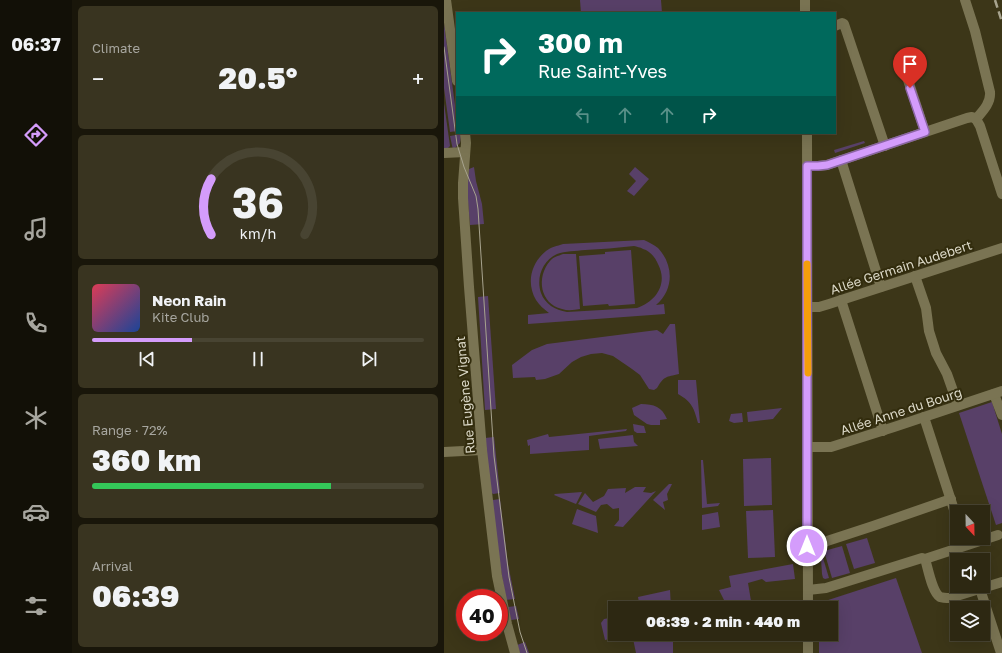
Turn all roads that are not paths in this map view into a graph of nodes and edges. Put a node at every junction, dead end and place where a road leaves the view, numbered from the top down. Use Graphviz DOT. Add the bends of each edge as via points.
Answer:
graph roads {
  1 [pos="446,0"];
  2 [pos="805,0"];
  3 [pos="965,0"];
  4 [pos="805,12"];
  5 [pos="839,24"];
  6 [pos="456,74"];
  7 [pos="907,77"];
  8 [pos="976,119"];
  9 [pos="925,132"];
  10 [pos="465,134"];
  11 [pos="807,134"];
  12 [pos="885,146"];
  13 [pos="465,152"];
  14 [pos="444,153"];
  15 [pos="841,160"];
  16 [pos="807,166"];
  17 [pos="1002,194"];
  18 [pos="1002,248"];
  19 [pos="915,276"];
  20 [pos="881,287"];
  21 [pos="841,300"];
  22 [pos="807,307"];
  23 [pos="998,392"];
  24 [pos="958,405"];
  25 [pos="1002,415"];
  26 [pos="924,417"];
  27 [pos="883,431"];
  28 [pos="808,447"];
  29 [pos="482,450"];
  30 [pos="444,452"];
  31 [pos="951,499"];
  32 [pos="953,505"];
  33 [pos="998,535"];
  34 [pos="990,537"];
  35 [pos="957,545"];
  36 [pos="807,546"];
  37 [pos="925,559"];
  38 [pos="1002,582"];
  39 [pos="990,586"];
  40 [pos="808,590"];
  41 [pos="967,593"];
  42 [pos="981,593"];
  43 [pos="808,601"];
  44 [pos="808,641"];
  45 [pos="515,653"];
  46 [pos="808,653"];
  47 [pos="1001,653"];
  1 -- 6 [label="street"];
  2 -- 4 [label="street"];
  3 -- 8 [label="street" via="991,96"];
  5 -- 12 [label="street" via="844,24"];
  7 -- 9 [label="street"];
  8 -- 9 [label="street" via="966,118"];
  8 -- 17 [label="street"];
  9 -- 12 [label="street"];
  10 -- 13 [label="street, Rue Eugène Vignat"];
  11 -- 16 [label="street"];
  12 -- 15 [label="street"];
  13 -- 14 [label="street"];
  13 -- 29 [label="street, Rue Eugène Vignat" via="463,198"];
  15 -- 16 [label="street" via="827,165"];
  15 -- 20 [label="street"];
  16 -- 22 [label="street"];
  18 -- 19 [label="street, Allée Germain Audebert"];
  19 -- 20 [label="street, Allée Germain Audebert"];
  19 -- 24 [label="street" via="926,308 929,331 936,353"];
  20 -- 21 [label="street, Allée Germain Audebert"];
  21 -- 22 [label="street, Allée Germain Audebert" via="819,307"];
  21 -- 27 [label="street"];
  22 -- 28 [label="street"];
  23 -- 24 [label="street, Allée Anne du Bourg"];
  23 -- 25 [label="street"];
  24 -- 26 [label="street, Allée Anne du Bourg"];
  26 -- 27 [label="street, Allée Anne du Bourg"];
  26 -- 31 [label="street"];
  27 -- 28 [label="street, Allée Anne du Bourg" via="831,447"];
  28 -- 36 [label="street"];
  29 -- 30 [label="street"];
  29 -- 45 [label="street, Rue Eugène Vignat" via="497,576"];
  31 -- 32 [label="street"];
  31 -- 36 [label="street"];
  33 -- 34 [label="street"];
  35 -- 37 [label="street"];
  36 -- 40 [label="street"];
  37 -- 40 [label="street" via="826,588"];
  37 -- 41 [label="street" via="935,591 940,596 950,598"];
  38 -- 39 [label="street"];
  40 -- 43 [label="street"];
  42 -- 47 [label="street"];
  44 -- 46 [label="street"];
}
